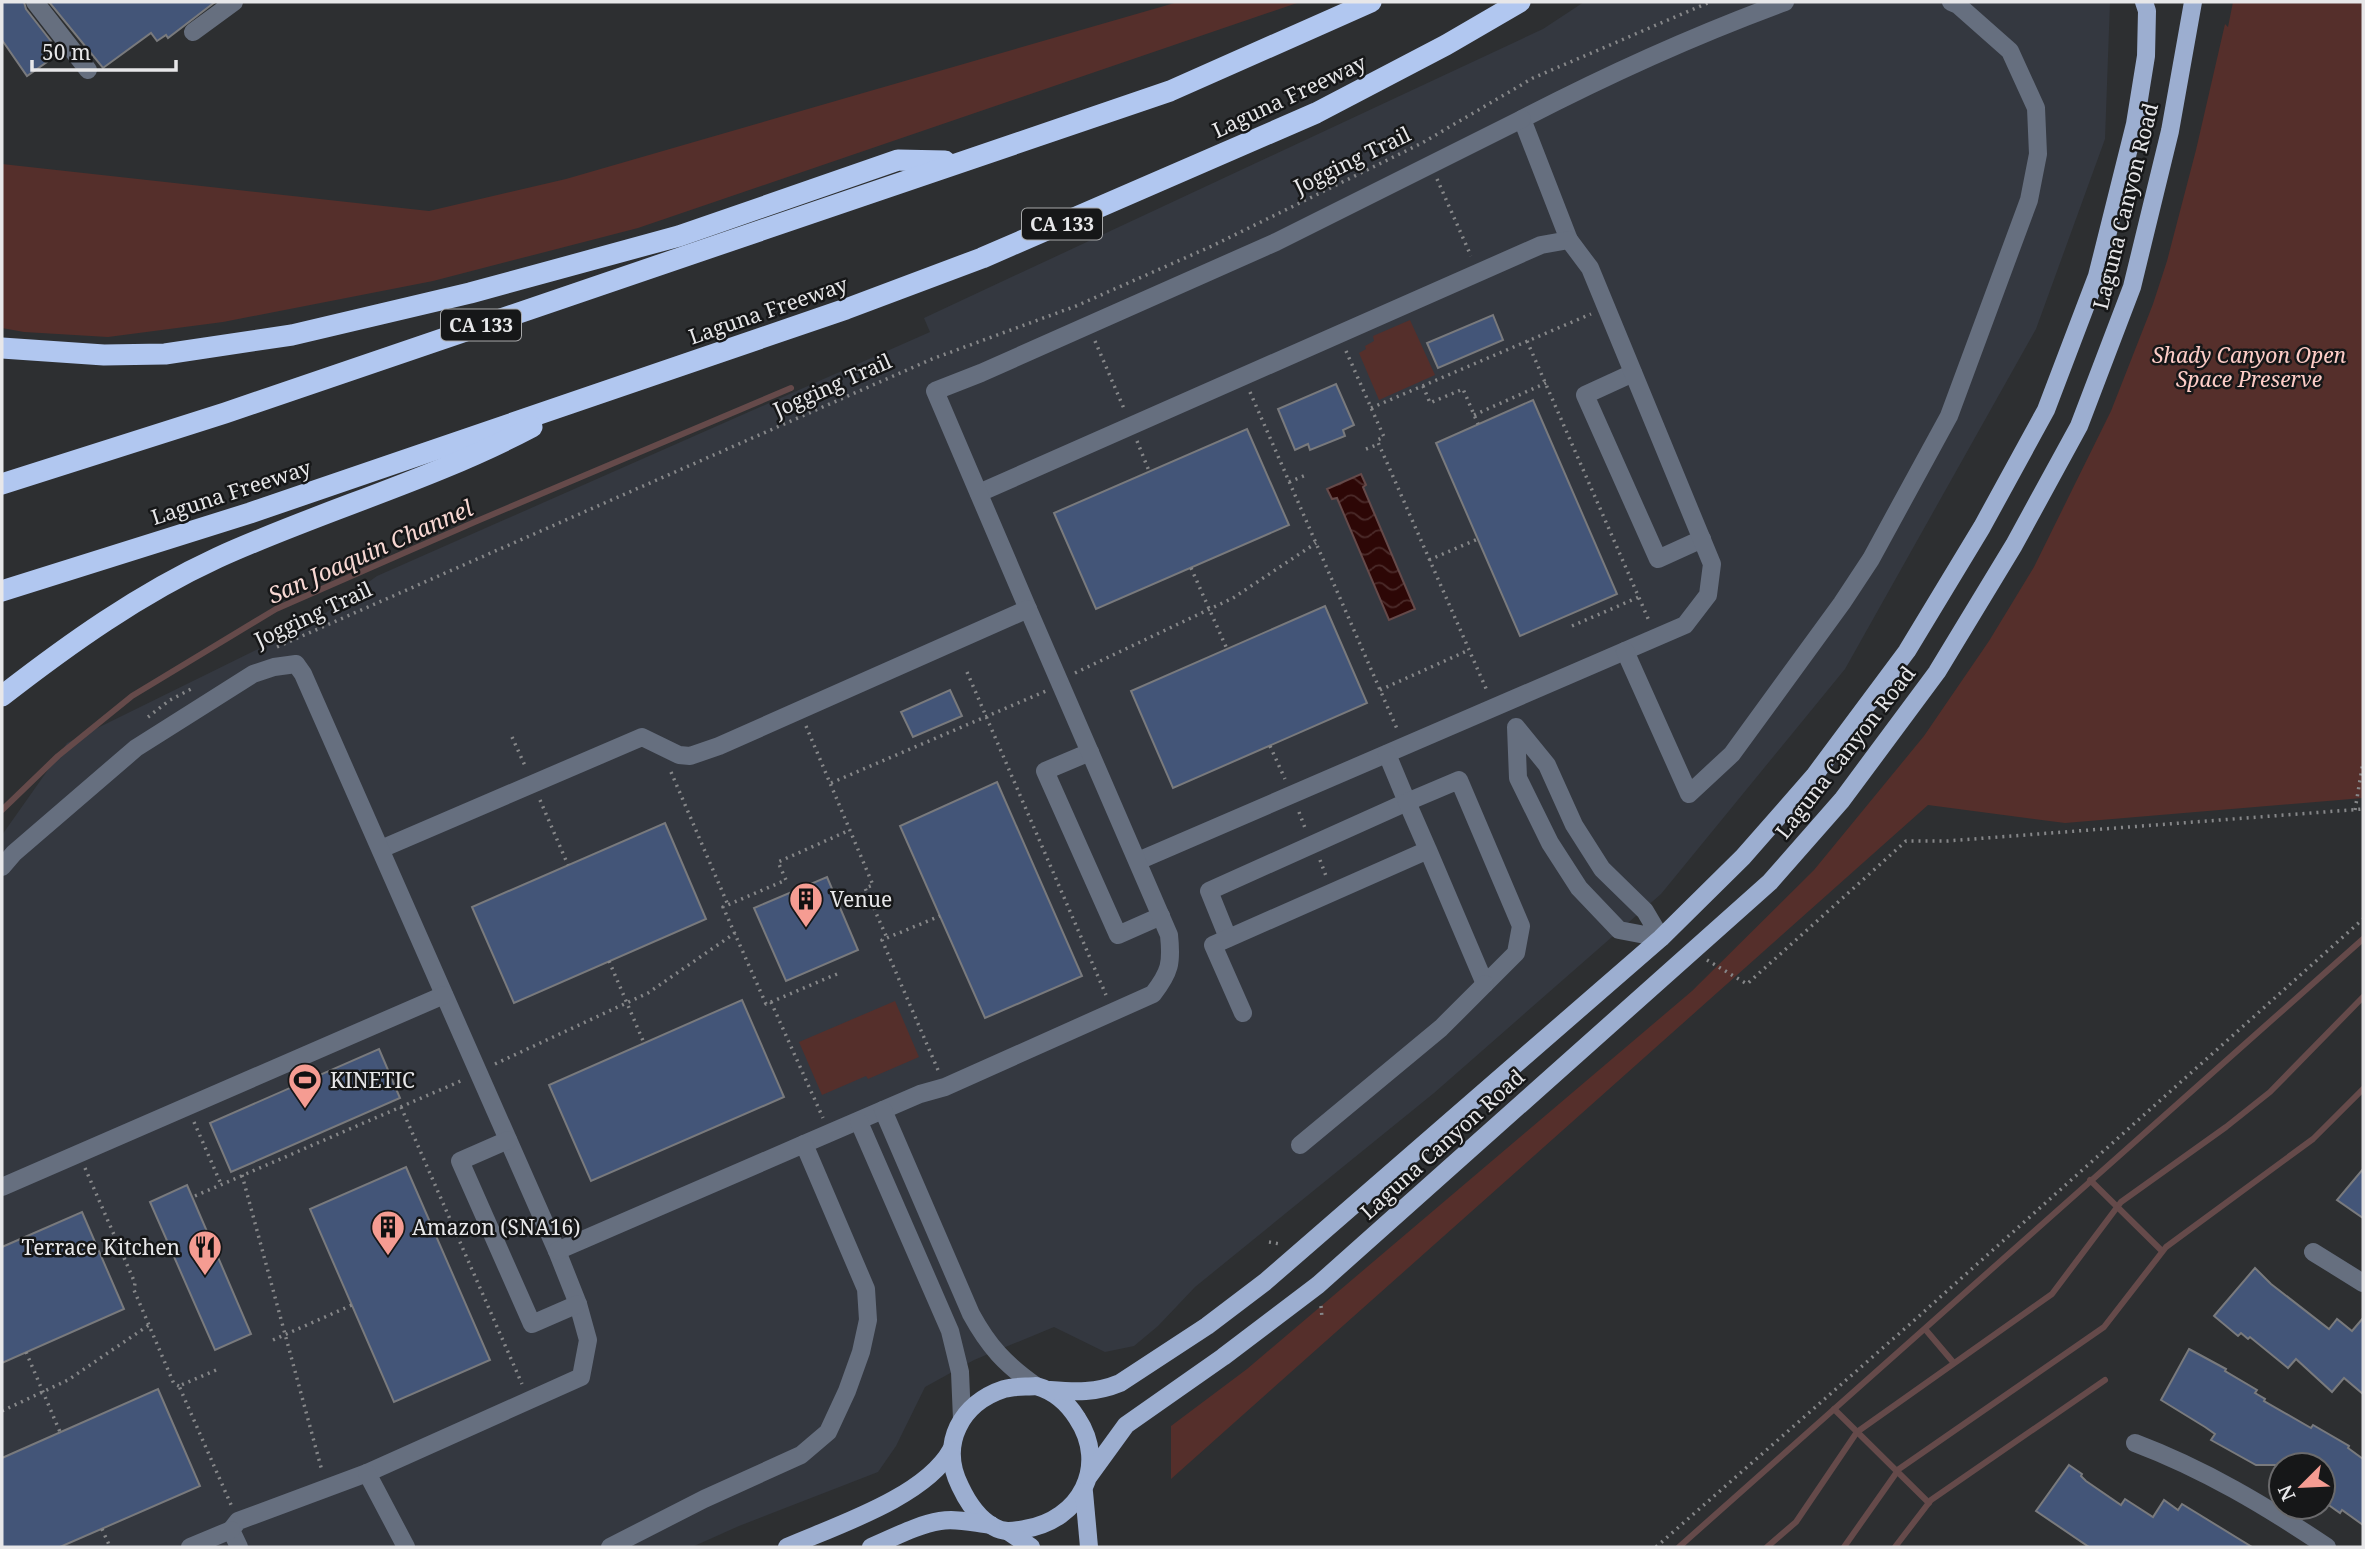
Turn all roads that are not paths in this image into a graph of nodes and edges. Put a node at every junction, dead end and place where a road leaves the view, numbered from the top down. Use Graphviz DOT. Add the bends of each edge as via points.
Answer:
graph roads {
  1 [pos="35,2"];
  2 [pos="234,2"];
  3 [pos="1371,2"];
  4 [pos="1520,2"];
  5 [pos="1785,2"];
  6 [pos="1951,2"];
  7 [pos="2144,2"];
  8 [pos="2193,2"];
  9 [pos="193,32"];
  10 [pos="88,70"];
  11 [pos="1522,119"];
  12 [pos="958,162"];
  13 [pos="1569,240"];
  14 [pos="2,348"];
  15 [pos="1633,373"];
  16 [pos="593,395"];
  17 [pos="2,484"];
  18 [pos="979,493"];
  19 [pos="1702,539"];
  20 [pos="2,591"];
  21 [pos="1028,609"];
  22 [pos="1625,651"];
  23 [pos="2,696"];
  24 [pos="1500,705"];
  25 [pos="1516,727"];
  26 [pos="1090,752"];
  27 [pos="1387,754"];
  28 [pos="1407,802"];
  29 [pos="381,849"];
  30 [pos="1428,850"];
  31 [pos="1138,861"];
  32 [pos="2,867"];
  33 [pos="1161,916"];
  34 [pos="1228,938"];
  35 [pos="1661,938"];
  36 [pos="1692,950"];
  37 [pos="1485,984"];
  38 [pos="444,995"];
  39 [pos="1243,1013"];
  40 [pos="883,1110"];
  41 [pos="859,1122"];
  42 [pos="508,1140"];
  43 [pos="804,1144"];
  44 [pos="1300,1144"];
  45 [pos="2,1187"];
  46 [pos="557,1251"];
  47 [pos="2313,1252"];
  48 [pos="2363,1283"];
  49 [pos="578,1304"];
  50 [pos="1043,1388"];
  51 [pos="962,1419"];
  52 [pos="2135,1443"];
  53 [pos="951,1450"];
  54 [pos="367,1473"];
  55 [pos="1087,1484"];
  56 [pos="235,1525"];
  57 [pos="991,1525"];
  58 [pos="1009,1532"];
  59 [pos="190,1547"];
  60 [pos="239,1547"];
  61 [pos="405,1547"];
  62 [pos="610,1547"];
  63 [pos="787,1547"];
  64 [pos="871,1547"];
  65 [pos="1031,1547"];
  66 [pos="1090,1547"];
  67 [pos="2327,1547"];
  1 -- 10 [label="street"];
  2 -- 9 [label="street"];
  3 -- 12 [label="highway, CA 133" via="1170,91"];
  4 -- 16 [label="highway, Laguna Freeway / CA 133" via="1317,113 1008,247 846,309"];
  5 -- 11 [label="street" via="1580,89"];
  6 -- 22 [label="street" via="2010,51 2036,108 2038,155 2029,200 1949,416 1842,603 1732,754 1689,794"];
  7 -- 35 [label="main road, Laguna Canyon Road" via="2146,56 2135,124 2097,276 2046,410 1907,651 1814,776 1743,857"];
  8 -- 36 [label="main road, Laguna Canyon Road" via="2170,131 2132,287 2079,426 2014,545 1930,682 1842,800 1770,882"];
  11 -- 13 [label="street"];
  11 -- 18 [label="street" via="1276,242 935,391"];
  12 -- 14 [label="highway" via="898,160 678,236 292,335 165,354"];
  12 -- 17 [label="highway, CA 133"];
  13 -- 15 [label="street" via="1590,268"];
  13 -- 18 [label="street" via="1541,245"];
  15 -- 19 [label="street"];
  15 -- 19 [label="street" via="1585,395 1658,559"];
  16 -- 20 [label="highway, Laguna Freeway / CA 133" via="250,513"];
  16 -- 23 [label="highway" via="494,448 214,560 126,607"];
  18 -- 21 [label="street"];
  19 -- 22 [label="street" via="1712,564 1708,594 1685,625"];
  21 -- 26 [label="street"];
  21 -- 29 [label="street" via="690,756 642,737"];
  22 -- 24 [label="street"];
  24 -- 25 [label="street"];
  24 -- 27 [label="street"];
  25 -- 35 [label="street" via="1548,765 1574,825 1602,869 1645,911"];
  25 -- 35 [label="street" via="1518,778 1550,843 1579,888 1619,930"];
  26 -- 31 [label="street"];
  26 -- 33 [label="street" via="1045,771 1118,935"];
  27 -- 28 [label="street"];
  27 -- 31 [label="street"];
  28 -- 30 [label="street"];
  28 -- 34 [label="street" via="1209,891"];
  28 -- 37 [label="street" via="1459,780 1501,877 1521,926 1516,953"];
  29 -- 32 [label="street" via="296,664 253,674 135,748"];
  29 -- 38 [label="street"];
  30 -- 34 [label="street"];
  30 -- 37 [label="street"];
  31 -- 33 [label="street"];
  33 -- 40 [label="street" via="1170,935 1172,961 1153,994"];
  34 -- 39 [label="street" via="1213,944"];
  35 -- 36 [label="main road"];
  35 -- 50 [label="main road, Laguna Canyon Road" via="1307,1247 1207,1326 1105,1389 1082,1393"];
  36 -- 55 [label="main road, Laguna Canyon Road" via="1286,1312 1126,1425"];
  37 -- 44 [label="street" via="1441,1028"];
  38 -- 42 [label="street"];
  38 -- 45 [label="street"];
  40 -- 41 [label="street"];
  40 -- 50 [label="street" via="984,1337 1012,1369"];
  41 -- 43 [label="street"];
  41 -- 51 [label="street" via="950,1331 960,1372"];
  42 -- 46 [label="street"];
  42 -- 49 [label="street" via="460,1161 532,1324"];
  43 -- 46 [label="street"];
  43 -- 62 [label="street" via="866,1289 868,1320 861,1352 828,1432 801,1455"];
  46 -- 49 [label="street"];
  47 -- 48 [label="street"];
  49 -- 54 [label="street" via="588,1340 581,1377"];
  50 -- 51 [label="main road" via="997,1392 979,1400"];
  50 -- 55 [label="main road" via="1070,1407 1083,1426 1091,1446"];
  51 -- 53 [label="main road"];
  52 -- 67 [label="street" via="2243,1493"];
  53 -- 57 [label="main road" via="955,1476 967,1501"];
  53 -- 63 [label="main road" via="939,1468 904,1495"];
  54 -- 56 [label="street"];
  54 -- 61 [label="street"];
  55 -- 58 [label="main road" via="1065,1512 1050,1522"];
  55 -- 66 [label="main road"];
  56 -- 59 [label="street"];
  56 -- 60 [label="street"];
  57 -- 58 [label="main road"];
  57 -- 64 [label="main road" via="941,1521"];
  58 -- 65 [label="main road"];
}
